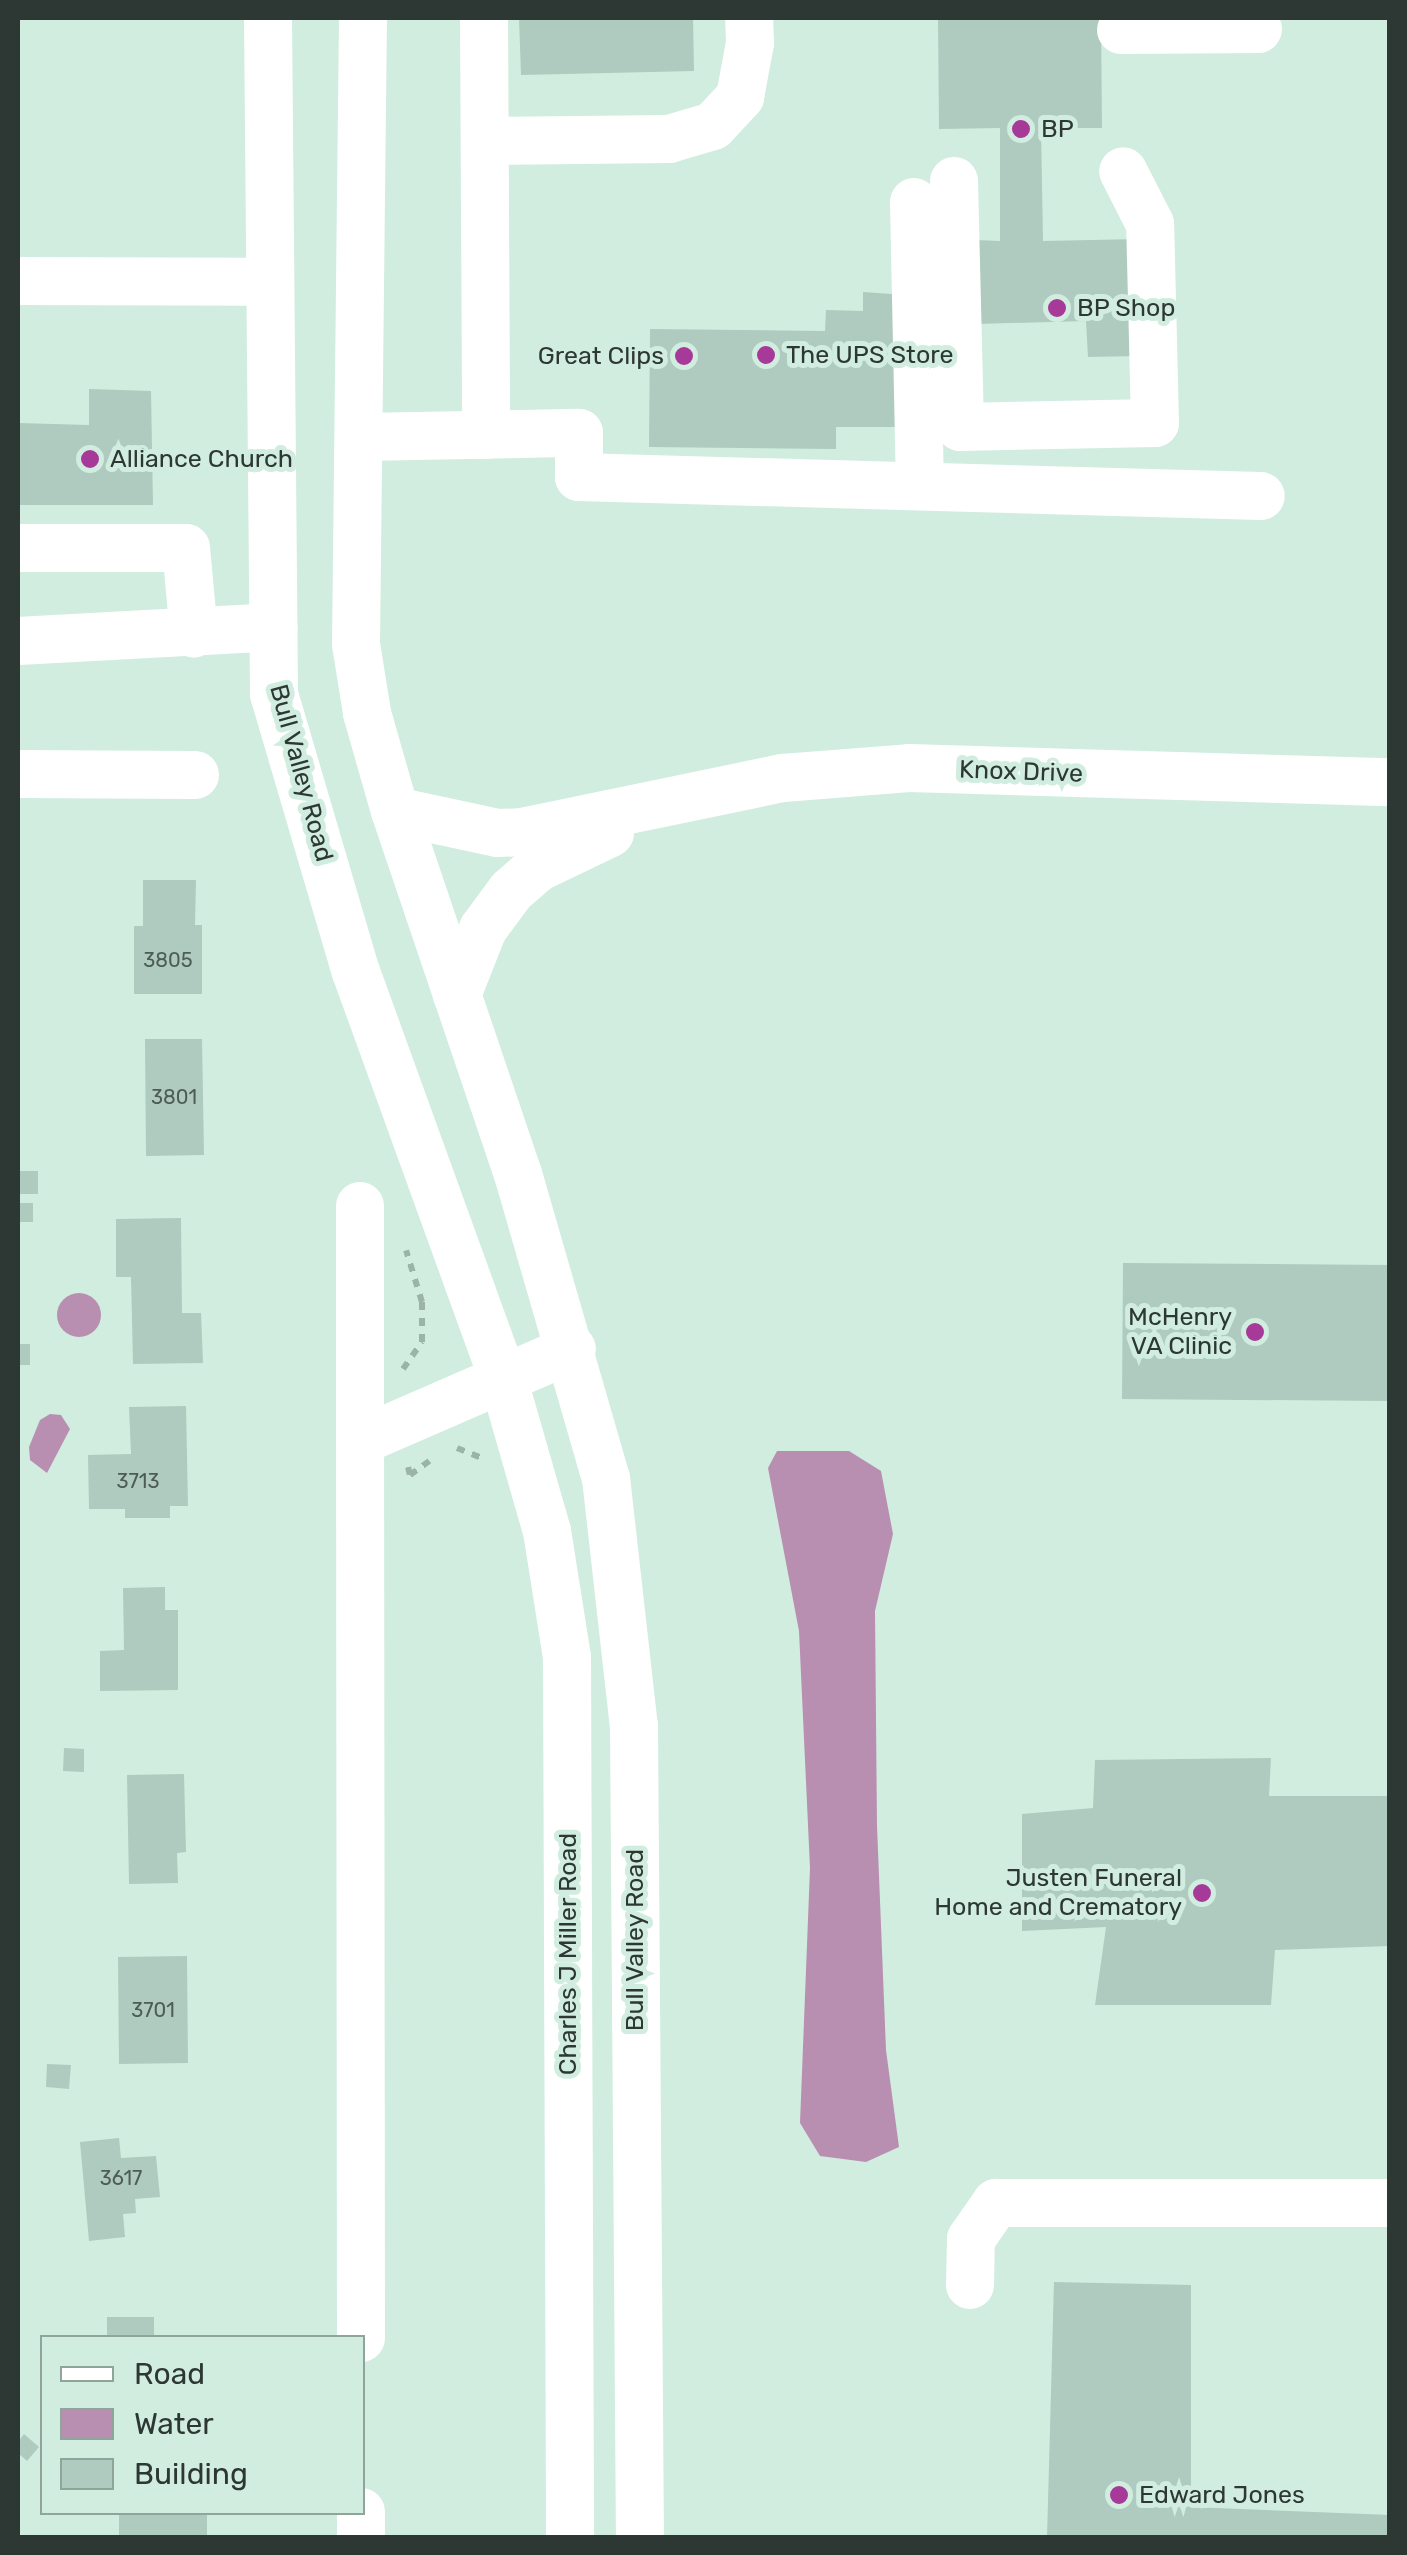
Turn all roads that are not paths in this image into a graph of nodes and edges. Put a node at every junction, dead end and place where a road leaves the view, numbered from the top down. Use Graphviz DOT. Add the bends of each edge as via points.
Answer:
graph roads {
  1 [pos="268,18"];
  2 [pos="363,18"];
  3 [pos="484,18"];
  4 [pos="749,18"];
  5 [pos="1258,29"];
  6 [pos="1120,30"];
  7 [pos="487,141"];
  8 [pos="1123,171"];
  9 [pos="18,280"];
  10 [pos="270,282"];
  11 [pos="486,435"];
  12 [pos="362,437"];
  13 [pos="920,486"];
  14 [pos="1261,496"];
  15 [pos="18,548"];
  16 [pos="274,627"];
  17 [pos="194,634"];
  18 [pos="18,641"];
  19 [pos="18,774"];
  20 [pos="195,775"];
  21 [pos="1390,782"];
  22 [pos="656,807"];
  23 [pos="395,810"];
  24 [pos="457,995"];
  25 [pos="360,1206"];
  26 [pos="572,1349"];
  27 [pos="503,1378"];
  28 [pos="379,1433"];
  29 [pos="1390,2202"];
  30 [pos="970,2285"];
  31 [pos="361,2335"];
  32 [pos="570,2538"];
  33 [pos="640,2538"];
  1 -- 10 [label="street, Bull Valley Road"];
  2 -- 12 [label="street, Bull Valley Road"];
  3 -- 7 [label="street"];
  4 -- 7 [label="street" via="740,96 713,126 669,139"];
  5 -- 6 [label="street"];
  7 -- 11 [label="street"];
  8 -- 13 [label="street" via="1150,224 1155,424 960,427 934,192"];
  9 -- 10 [label="street"];
  10 -- 16 [label="street, Bull Valley Road"];
  11 -- 12 [label="street"];
  11 -- 13 [label="street" via="579,433 579,477"];
  12 -- 23 [label="street, Bull Valley Road" via="356,644"];
  13 -- 14 [label="street"];
  15 -- 17 [label="street" via="186,548"];
  16 -- 17 [label="street"];
  16 -- 27 [label="street, Bull Valley Road" via="274,694 356,972"];
  17 -- 18 [label="street"];
  19 -- 20 [label="street"];
  21 -- 22 [label="street, Knox Drive" via="909,768 783,778"];
  22 -- 23 [label="street, Knox Drive" via="498,833"];
  22 -- 24 [label="street, Knox Drive" via="523,879 483,929"];
  23 -- 24 [label="street, Bull Valley Road"];
  24 -- 26 [label="street, Bull Valley Road"];
  25 -- 28 [label="street"];
  26 -- 27 [label="street"];
  26 -- 33 [label="street, Bull Valley Road" via="606,1478 634,1726"];
  27 -- 28 [label="street"];
  27 -- 32 [label="street, Charles J Miller Road" via="547,1531 567,1658"];
  28 -- 31 [label="street"];
  29 -- 30 [label="street" via="996,2202 971,2239"];
}
